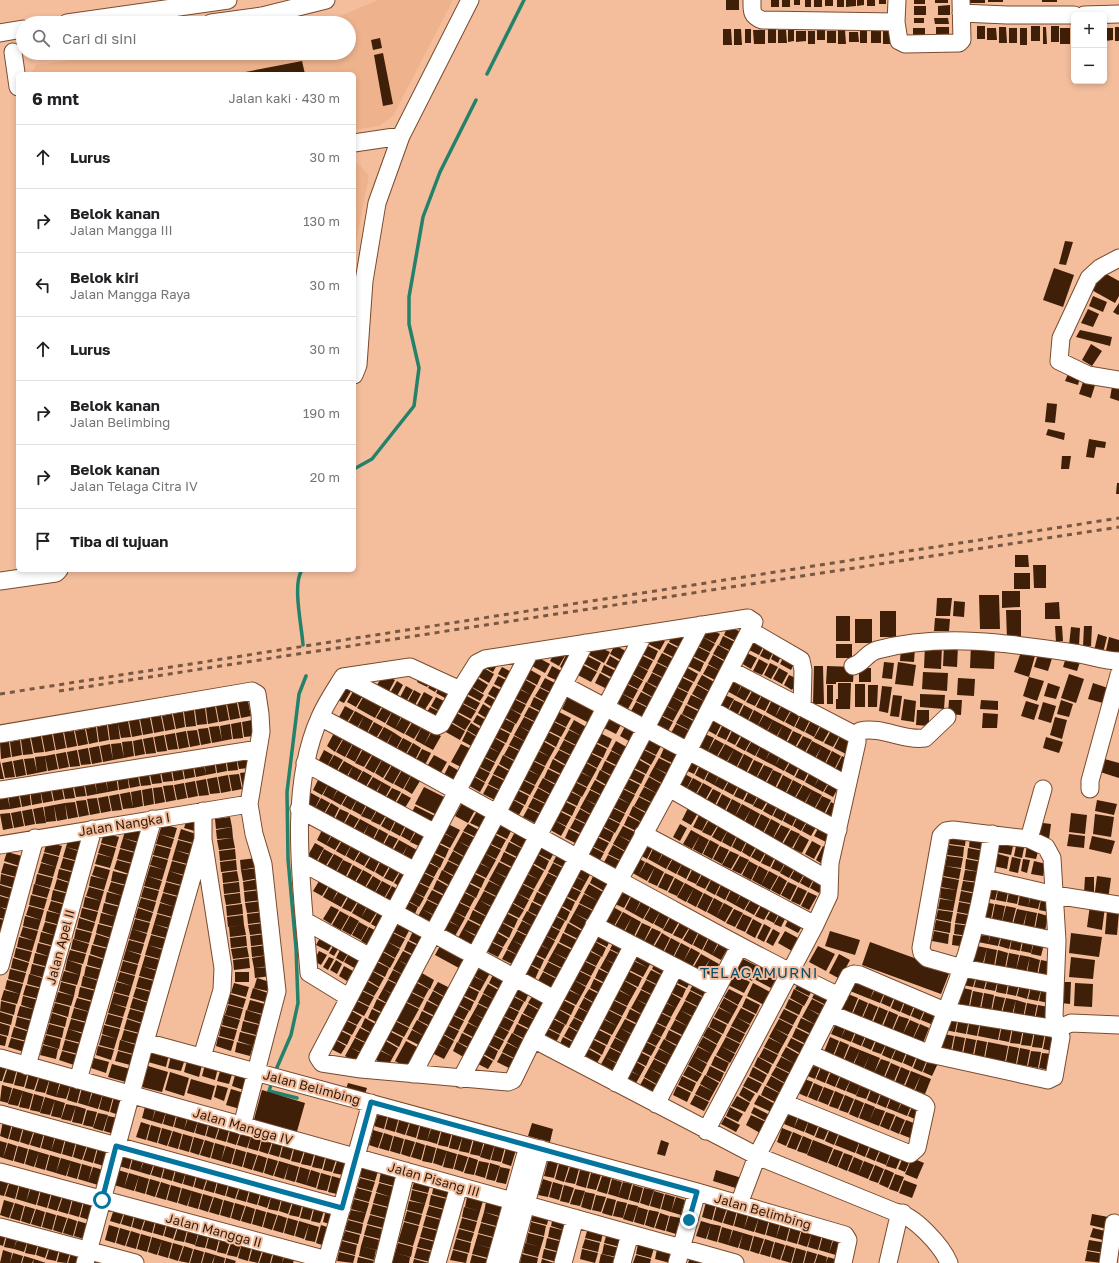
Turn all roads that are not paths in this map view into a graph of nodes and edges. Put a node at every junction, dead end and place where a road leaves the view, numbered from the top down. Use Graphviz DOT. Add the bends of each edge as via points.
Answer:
graph roads {
  1 [pos="228,0"];
  2 [pos="326,0"];
  3 [pos="470,0"];
  4 [pos="752,0"];
  5 [pos="897,0"];
  6 [pos="961,6"];
  7 [pos="1016,8"];
  8 [pos="1076,11"];
  9 [pos="1119,14"];
  10 [pos="116,16"];
  11 [pos="262,16"];
  12 [pos="896,22"];
  13 [pos="16,30"];
  14 [pos="0,33"];
  15 [pos="12,52"];
  16 [pos="16,76"];
  17 [pos="401,136"];
  18 [pos="356,144"];
  19 [pos="1119,258"];
  20 [pos="359,281"];
  21 [pos="356,370"];
  22 [pos="1119,380"];
  23 [pos="57,572"];
  24 [pos="0,581"];
  25 [pos="700,625"];
  26 [pos="751,631"];
  27 [pos="644,634"];
  28 [pos="585,643"];
  29 [pos="530,652"];
  30 [pos="1119,661"];
  31 [pos="853,666"];
  32 [pos="730,670"];
  33 [pos="1119,675"];
  34 [pos="343,677"];
  35 [pos="563,685"];
  36 [pos="460,690"];
  37 [pos="606,707"];
  38 [pos="802,708"];
  39 [pos="710,709"];
  40 [pos="320,716"];
  41 [pos="947,718"];
  42 [pos="646,728"];
  43 [pos="0,734"];
  44 [pos="857,736"];
  45 [pos="258,749"];
  46 [pos="688,750"];
  47 [pos="305,763"];
  48 [pos="847,785"];
  49 [pos="669,788"];
  50 [pos="1042,789"];
  51 [pos="0,790"];
  52 [pos="458,790"];
  53 [pos="1090,790"];
  54 [pos="249,804"];
  55 [pos="299,809"];
  56 [pos="203,811"];
  57 [pos="497,813"];
  58 [pos="153,819"];
  59 [pos="93,829"];
  60 [pos="838,830"];
  61 [pos="435,833"];
  62 [pos="643,834"];
  63 [pos="992,834"];
  64 [pos="538,836"];
  65 [pos="35,838"];
  66 [pos="1029,839"];
  67 [pos="203,840"];
  68 [pos="0,845"];
  69 [pos="577,858"];
  70 [pos="301,862"];
  71 [pos="415,871"];
  72 [pos="985,879"];
  73 [pos="619,880"];
  74 [pos="829,880"];
  75 [pos="1055,895"];
  76 [pos="1119,905"];
  77 [pos="394,911"];
  78 [pos="305,921"];
  79 [pos="975,924"];
  80 [pos="594,925"];
  81 [pos="815,926"];
  82 [pos="432,932"];
  83 [pos="1057,941"];
  84 [pos="633,945"];
  85 [pos="739,947"];
  86 [pos="475,956"];
  87 [pos="370,957"];
  88 [pos="0,966"];
  89 [pos="675,967"];
  90 [pos="962,968"];
  91 [pos="790,973"];
  92 [pos="514,977"];
  93 [pos="1055,985"];
  94 [pos="716,988"];
  95 [pos="839,996"];
  96 [pos="348,998"];
  97 [pos="554,999"];
  98 [pos="945,1011"];
  99 [pos="832,1014"];
  100 [pos="1119,1025"];
  101 [pos="1057,1029"];
  102 [pos="533,1039"];
  103 [pos="145,1042"];
  104 [pos="810,1054"];
  105 [pos="930,1054"];
  106 [pos="202,1057"];
  107 [pos="0,1058"];
  108 [pos="573,1060"];
  109 [pos="27,1066"];
  110 [pos="361,1069"];
  111 [pos="256,1072"];
  112 [pos="413,1074"];
  113 [pos="461,1079"];
  114 [pos="78,1080"];
  115 [pos="616,1083"];
  116 [pos="130,1095"];
  117 [pos="371,1102"];
  118 [pos="784,1103"];
  119 [pos="656,1104"];
  120 [pos="0,1114"];
  121 [pos="242,1126"];
  122 [pos="706,1131"];
  123 [pos="116,1146"];
  124 [pos="535,1148"];
  125 [pos="757,1156"];
  126 [pos="356,1157"];
  127 [pos="406,1171"];
  128 [pos="0,1172"];
  129 [pos="459,1186"];
  130 [pos="697,1192"];
  131 [pos="102,1200"];
  132 [pos="519,1203"];
  133 [pos="739,1204"];
  134 [pos="342,1208"];
  135 [pos="899,1215"];
  136 [pos="575,1218"];
  137 [pos="1114,1223"];
  138 [pos="0,1226"];
  139 [pos="630,1234"];
  140 [pos="679,1255"];
  141 [pos="87,1257"];
  142 [pos="939,1257"];
  143 [pos="326,1262"];
  144 [pos="135,1263"];
  145 [pos="383,1263"];
  146 [pos="438,1263"];
  147 [pos="495,1263"];
  148 [pos="510,1263"];
  149 [pos="563,1263"];
  150 [pos="622,1263"];
  151 [pos="735,1263"];
  152 [pos="843,1263"];
  153 [pos="888,1263"];
  154 [pos="1108,1263"];
  1 -- 10 [label="street"];
  2 -- 11 [label="street"];
  3 -- 17 [label="street"];
  4 -- 12 [label="street" via="753,14 762,20"];
  5 -- 12 [label="street"];
  6 -- 7 [label="street"];
  6 -- 12 [label="street" via="962,40 958,44 901,43"];
  7 -- 8 [label="street"];
  8 -- 9 [label="street"];
  13 -- 14 [label="street"];
  15 -- 16 [label="street"];
  17 -- 18 [label="street"];
  17 -- 20 [label="street" via="377,203"];
  19 -- 22 [label="street" via="1094,273 1083,289 1061,338 1059,361 1088,375"];
  20 -- 21 [label="street"];
  23 -- 24 [label="street"];
  25 -- 26 [label="street" via="748,618 754,622"];
  25 -- 27 [label="street"];
  25 -- 42 [label="street"];
  26 -- 32 [label="street"];
  26 -- 38 [label="street" via="801,660"];
  27 -- 28 [label="street"];
  27 -- 37 [label="street"];
  28 -- 29 [label="street"];
  28 -- 35 [label="street"];
  29 -- 36 [label="street" via="481,660"];
  29 -- 52 [label="street"];
  30 -- 31 [label="street" via="976,640 926,643 878,650 869,652 861,664"];
  32 -- 38 [label="street"];
  32 -- 39 [label="street"];
  33 -- 53 [label="street"];
  34 -- 36 [label="street" via="410,667"];
  34 -- 36 [label="street" via="437,726 441,724"];
  34 -- 40 [label="street"];
  35 -- 37 [label="street"];
  35 -- 57 [label="street"];
  37 -- 42 [label="street"];
  37 -- 64 [label="street"];
  38 -- 44 [label="street"];
  39 -- 46 [label="street"];
  39 -- 48 [label="street"];
  40 -- 47 [label="street"];
  40 -- 52 [label="street"];
  41 -- 44 [label="street" via="925,738 904,737 874,730 860,731"];
  42 -- 46 [label="street"];
  42 -- 69 [label="street"];
  43 -- 45 [label="street" via="253,691 260,714 261,732"];
  44 -- 48 [label="street"];
  45 -- 51 [label="street"];
  45 -- 54 [label="street"];
  46 -- 49 [label="street"];
  46 -- 60 [label="street"];
  47 -- 55 [label="street"];
  47 -- 61 [label="street"];
  48 -- 60 [label="street"];
  49 -- 62 [label="street"];
  49 -- 74 [label="street"];
  50 -- 66 [label="street"];
  52 -- 57 [label="street"];
  52 -- 61 [label="street"];
  54 -- 56 [label="street, Jalan Nangka I"];
  54 -- 111 [label="street" via="263,864 277,988"];
  55 -- 70 [label="street"];
  55 -- 71 [label="street"];
  56 -- 58 [label="street, Jalan Nangka I"];
  56 -- 67 [label="street"];
  57 -- 64 [label="street"];
  57 -- 82 [label="street"];
  58 -- 59 [label="street, Jalan Nangka I"];
  58 -- 114 [label="street"];
  59 -- 65 [label="street, Jalan Nangka I"];
  59 -- 109 [label="street, Jalan Apel II"];
  60 -- 74 [label="street" via="830,863"];
  61 -- 71 [label="street"];
  62 -- 73 [label="street"];
  62 -- 81 [label="street"];
  63 -- 66 [label="street"];
  63 -- 72 [label="street"];
  63 -- 90 [label="street" via="953,830 941,836 921,948 922,954 927,958"];
  64 -- 69 [label="street"];
  64 -- 86 [label="street"];
  65 -- 68 [label="street, Jalan Nangka I"];
  65 -- 88 [label="street"];
  66 -- 75 [label="street" via="1046,847 1052,858"];
  67 -- 103 [label="street"];
  67 -- 106 [label="street" via="223,968 222,990"];
  69 -- 73 [label="street"];
  69 -- 92 [label="street"];
  70 -- 77 [label="street"];
  70 -- 78 [label="street"];
  71 -- 77 [label="street"];
  72 -- 75 [label="street"];
  72 -- 79 [label="street"];
  73 -- 80 [label="street"];
  73 -- 85 [label="street"];
  74 -- 81 [label="street" via="829,895"];
  75 -- 76 [label="street"];
  75 -- 83 [label="street"];
  77 -- 82 [label="street"];
  77 -- 87 [label="street"];
  78 -- 87 [label="street"];
  78 -- 96 [label="street" via="309,975"];
  79 -- 83 [label="street"];
  79 -- 90 [label="street"];
  80 -- 84 [label="street"];
  80 -- 97 [label="street"];
  81 -- 91 [label="street"];
  82 -- 86 [label="street"];
  82 -- 110 [label="street"];
  83 -- 93 [label="street"];
  84 -- 89 [label="street"];
  84 -- 108 [label="street"];
  85 -- 91 [label="street"];
  85 -- 94 [label="street"];
  86 -- 92 [label="street"];
  86 -- 112 [label="street"];
  87 -- 96 [label="street"];
  89 -- 94 [label="street"];
  89 -- 115 [label="street"];
  90 -- 93 [label="street"];
  90 -- 98 [label="street"];
  91 -- 95 [label="street"];
  91 -- 122 [label="street"];
  92 -- 97 [label="street"];
  92 -- 113 [label="street"];
  93 -- 101 [label="street" via="1054,1016"];
  94 -- 119 [label="street"];
  95 -- 98 [label="street" via="849,976 860,974"];
  95 -- 99 [label="street"];
  96 -- 110 [label="street" via="319,1059 322,1063"];
  97 -- 102 [label="street"];
  98 -- 101 [label="street"];
  98 -- 105 [label="street"];
  99 -- 104 [label="street"];
  99 -- 105 [label="street"];
  100 -- 101 [label="street" via="1071,1023"];
  101 -- 105 [label="street" via="1061,1037 1054,1077 1051,1080"];
  102 -- 108 [label="street"];
  102 -- 113 [label="street" via="511,1082"];
  103 -- 106 [label="street, Jalan Belimbing"];
  103 -- 116 [label="street"];
  104 -- 118 [label="street"];
  104 -- 118 [label="street" via="924,1104 926,1107 917,1148 910,1154"];
  106 -- 111 [label="street, Jalan Belimbing"];
  107 -- 109 [label="street, Jalan Mangga IV"];
  108 -- 115 [label="street"];
  109 -- 114 [label="street, Jalan Mangga IV"];
  110 -- 112 [label="street"];
  111 -- 117 [label="street, Jalan Belimbing"];
  111 -- 121 [label="street"];
  112 -- 113 [label="street"];
  114 -- 116 [label="street, Jalan Mangga IV"];
  115 -- 119 [label="street"];
  116 -- 121 [label="street, Jalan Mangga IV"];
  116 -- 123 [label="street"];
  117 -- 124 [label="street, Jalan Belimbing"];
  117 -- 126 [label="street"];
  118 -- 125 [label="street"];
  119 -- 122 [label="street"];
  120 -- 123 [label="street"];
  121 -- 126 [label="street, Jalan Mangga IV"];
  122 -- 125 [label="street"];
  123 -- 131 [label="street"];
  123 -- 134 [label="street"];
  124 -- 130 [label="street, Jalan Belimbing"];
  124 -- 132 [label="street"];
  125 -- 133 [label="street"];
  125 -- 135 [label="street"];
  126 -- 127 [label="street, Jalan Pisang III"];
  126 -- 134 [label="street"];
  127 -- 129 [label="street, Jalan Pisang III"];
  127 -- 145 [label="street"];
  128 -- 131 [label="street, Jalan Mangga II"];
  129 -- 132 [label="street, Jalan Pisang III"];
  129 -- 146 [label="street"];
  130 -- 133 [label="street, Jalan Belimbing"];
  130 -- 140 [label="street"];
  131 -- 141 [label="street"];
  131 -- 143 [label="street, Jalan Mangga II"];
  132 -- 136 [label="street, Jalan Pisang III"];
  132 -- 147 [label="street"];
  132 -- 148 [label="street"];
  133 -- 152 [label="street, Jalan Belimbing" via="845,1235 848,1238"];
  134 -- 143 [label="street"];
  135 -- 142 [label="street"];
  135 -- 153 [label="street"];
  136 -- 139 [label="street, Jalan Pisang III"];
  136 -- 149 [label="street"];
  137 -- 154 [label="street"];
  138 -- 141 [label="street"];
  139 -- 140 [label="street, Jalan Pisang III"];
  139 -- 150 [label="street"];
  140 -- 151 [label="street, Jalan Pisang III"];
  141 -- 144 [label="street"];
}
